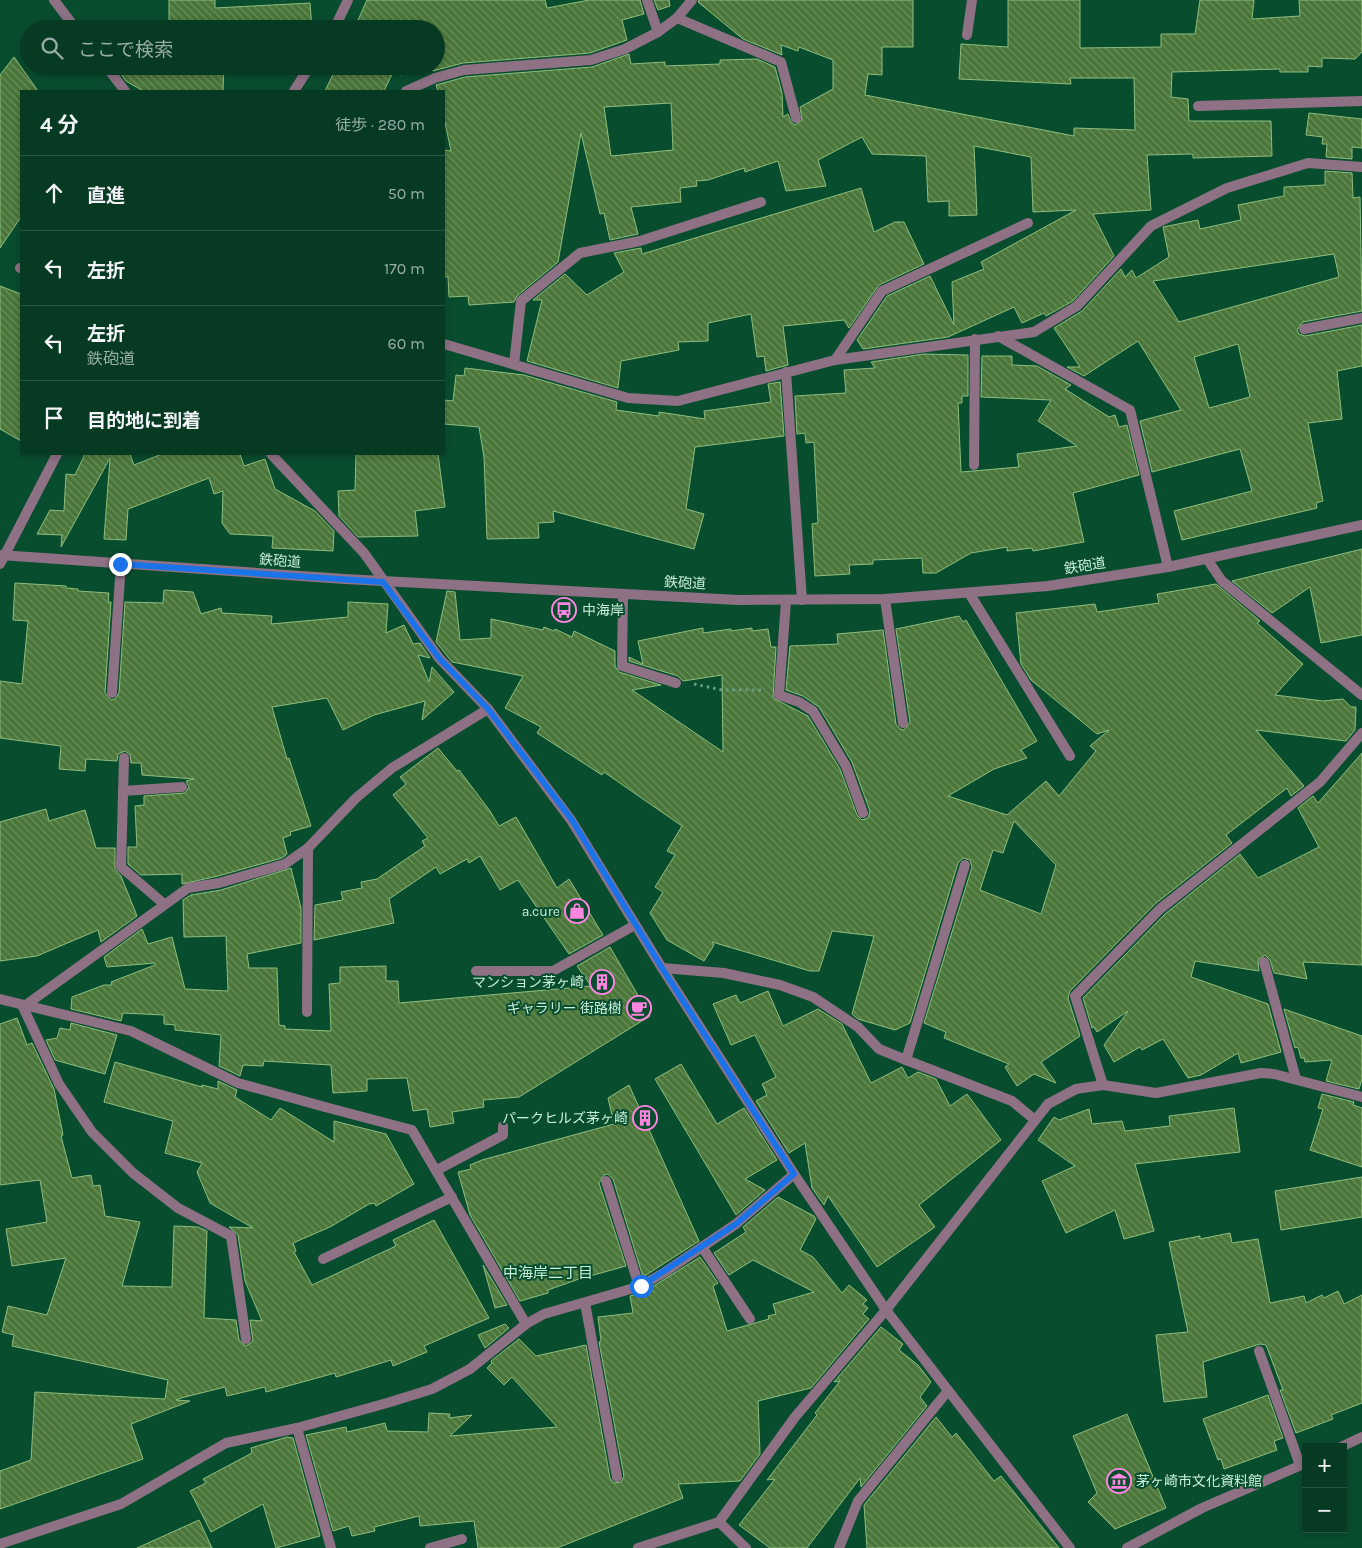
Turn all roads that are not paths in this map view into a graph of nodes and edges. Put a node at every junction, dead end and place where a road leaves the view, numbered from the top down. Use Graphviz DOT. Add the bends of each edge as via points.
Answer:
graph roads {
  1 [pos="54,0"];
  2 [pos="348,0"];
  3 [pos="648,0"];
  4 [pos="692,0"];
  5 [pos="972,0"];
  6 [pos="677,18"];
  7 [pos="69,20"];
  8 [pos="338,20"];
  9 [pos="658,32"];
  10 [pos="967,35"];
  11 [pos="113,75"];
  12 [pos="304,75"];
  13 [pos="124,90"];
  14 [pos="295,90"];
  15 [pos="408,90"];
  16 [pos="1362,101"];
  17 [pos="1198,106"];
  18 [pos="796,118"];
  19 [pos="1362,167"];
  20 [pos="761,202"];
  21 [pos="1028,223"];
  22 [pos="1362,318"];
  23 [pos="1304,329"];
  24 [pos="998,336"];
  25 [pos="975,339"];
  26 [pos="445,344"];
  27 [pos="835,360"];
  28 [pos="514,364"];
  29 [pos="786,372"];
  30 [pos="56,455"];
  31 [pos="272,455"];
  32 [pos="974,465"];
  33 [pos="1362,524"];
  34 [pos="1,558"];
  35 [pos="1207,559"];
  36 [pos="120,564"];
  37 [pos="1168,567"];
  38 [pos="383,582"];
  39 [pos="969,593"];
  40 [pos="623,594"];
  41 [pos="884,599"];
  42 [pos="802,600"];
  43 [pos="786,601"];
  44 [pos="676,683"];
  45 [pos="112,693"];
  46 [pos="1362,695"];
  47 [pos="488,709"];
  48 [pos="903,723"];
  49 [pos="1362,732"];
  50 [pos="1070,756"];
  51 [pos="124,758"];
  52 [pos="182,788"];
  53 [pos="123,791"];
  54 [pos="862,812"];
  55 [pos="308,848"];
  56 [pos="965,865"];
  57 [pos="164,904"];
  58 [pos="635,925"];
  59 [pos="1264,962"];
  60 [pos="662,968"];
  61 [pos="476,971"];
  62 [pos="0,999"];
  63 [pos="23,1007"];
  64 [pos="307,1012"];
  65 [pos="906,1060"];
  66 [pos="1296,1079"];
  67 [pos="1103,1085"];
  68 [pos="1362,1097"];
  69 [pos="1035,1120"];
  70 [pos="503,1126"];
  71 [pos="436,1170"];
  72 [pos="794,1174"];
  73 [pos="606,1181"];
  74 [pos="452,1197"];
  75 [pos="702,1247"];
  76 [pos="323,1259"];
  77 [pos="639,1286"];
  78 [pos="585,1303"];
  79 [pos="886,1310"];
  80 [pos="750,1320"];
  81 [pos="526,1324"];
  82 [pos="246,1340"];
  83 [pos="1259,1351"];
  84 [pos="947,1392"];
  85 [pos="297,1428"];
  86 [pos="1362,1437"];
  87 [pos="1347,1444"];
  88 [pos="1302,1461"];
  89 [pos="1302,1464"];
  90 [pos="617,1477"];
  91 [pos="719,1522"];
  92 [pos="462,1539"];
  93 [pos="0,1544"];
  94 [pos="642,1547"];
  95 [pos="331,1548"];
  96 [pos="430,1548"];
  97 [pos="746,1548"];
  98 [pos="839,1548"];
  99 [pos="1070,1548"];
  100 [pos="1126,1548"];
  1 -- 7 [label="street"];
  2 -- 8 [label="street"];
  3 -- 9 [label="street"];
  4 -- 6 [label="street"];
  5 -- 10 [label="street"];
  6 -- 9 [label="street"];
  6 -- 18 [label="street" via="781,62"];
  9 -- 15 [label="street" via="625,49 591,60 464,70"];
  11 -- 13 [label="street"];
  12 -- 14 [label="street"];
  16 -- 17 [label="street"];
  19 -- 24 [label="street" via="1308,163 1227,188 1151,226 1077,306 1034,332"];
  20 -- 28 [label="street" via="640,241 580,253 521,301"];
  21 -- 27 [label="street" via="882,291"];
  22 -- 23 [label="street"];
  24 -- 25 [label="street"];
  24 -- 37 [label="street" via="1130,410"];
  25 -- 27 [label="street"];
  25 -- 32 [label="street"];
  26 -- 28 [label="street"];
  27 -- 29 [label="street"];
  28 -- 29 [label="street" via="628,398 678,401"];
  29 -- 42 [label="street"];
  30 -- 34 [label="street"];
  31 -- 38 [label="street" via="364,553"];
  33 -- 35 [label="street, 鉄砲道"];
  34 -- 36 [label="street, 鉄砲道"];
  35 -- 37 [label="street, 鉄砲道"];
  35 -- 46 [label="street" via="1222,581"];
  36 -- 38 [label="street, 鉄砲道"];
  36 -- 45 [label="street"];
  37 -- 39 [label="street, 鉄砲道" via="1048,586"];
  38 -- 40 [label="street, 鉄砲道"];
  38 -- 47 [label="street" via="439,658"];
  39 -- 41 [label="street, 鉄砲道"];
  39 -- 50 [label="street"];
  40 -- 43 [label="street, 鉄砲道"];
  40 -- 44 [label="street" via="622,666"];
  41 -- 42 [label="street, 鉄砲道"];
  41 -- 48 [label="street"];
  42 -- 43 [label="street, 鉄砲道"];
  43 -- 54 [label="street" via="778,695 813,711 846,766"];
  47 -- 55 [label="street" via="392,768 356,798"];
  47 -- 58 [label="street" via="572,820"];
  49 -- 67 [label="street" via="1320,782 1160,909 1075,996"];
  51 -- 53 [label="street"];
  52 -- 53 [label="street"];
  53 -- 57 [label="street" via="121,867"];
  55 -- 57 [label="street" via="285,864 219,883 188,888"];
  55 -- 64 [label="street"];
  56 -- 65 [label="street"];
  57 -- 63 [label="street"];
  58 -- 60 [label="street"];
  58 -- 61 [label="street" via="553,971"];
  59 -- 66 [label="street"];
  60 -- 65 [label="street" via="724,973 780,985 813,997 858,1027 879,1049"];
  60 -- 72 [label="street"];
  62 -- 63 [label="street"];
  63 -- 71 [label="street" via="131,1031 238,1083 412,1130"];
  63 -- 82 [label="street" via="59,1084 92,1132 133,1173 178,1208 231,1236"];
  65 -- 69 [label="street" via="1012,1101"];
  66 -- 67 [label="street" via="1261,1074 1156,1093"];
  66 -- 68 [label="street"];
  67 -- 69 [label="street" via="1076,1089 1048,1104"];
  69 -- 79 [label="street"];
  70 -- 71 [label="street" via="503,1135"];
  71 -- 74 [label="street"];
  72 -- 75 [label="street" via="736,1224"];
  72 -- 79 [label="street"];
  73 -- 77 [label="street"];
  74 -- 76 [label="street"];
  74 -- 81 [label="street"];
  75 -- 77 [label="street"];
  75 -- 80 [label="street"];
  77 -- 78 [label="street"];
  78 -- 81 [label="street" via="544,1314"];
  78 -- 90 [label="street"];
  79 -- 84 [label="street"];
  79 -- 91 [label="street" via="795,1417"];
  81 -- 85 [label="street" via="470,1369 432,1389"];
  83 -- 88 [label="street"];
  84 -- 98 [label="street" via="858,1501"];
  84 -- 99 [label="street"];
  85 -- 93 [label="street" via="226,1443 121,1504"];
  85 -- 95 [label="street"];
  86 -- 87 [label="street"];
  89 -- 100 [label="street" via="1202,1508"];
  91 -- 94 [label="street"];
  91 -- 97 [label="street"];
  92 -- 96 [label="street"];
}
